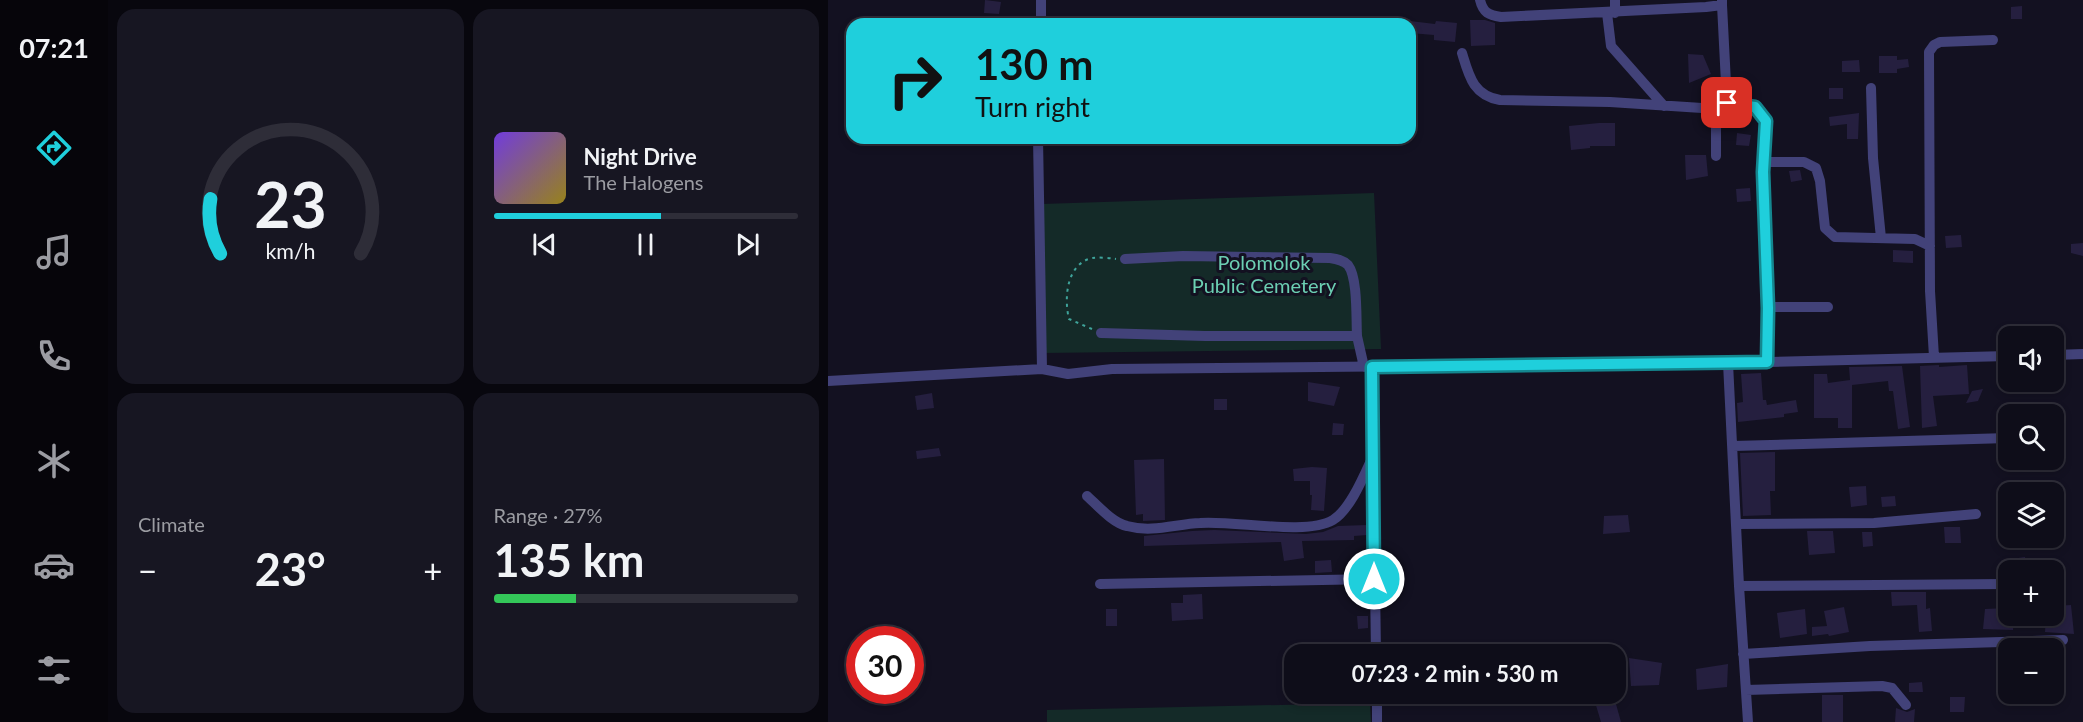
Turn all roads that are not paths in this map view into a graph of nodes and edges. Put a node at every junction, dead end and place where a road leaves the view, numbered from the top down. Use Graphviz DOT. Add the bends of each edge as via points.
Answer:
graph roads {
  1 [pos="1041,0"];
  2 [pos="1480,0"];
  3 [pos="1615,0"];
  4 [pos="1722,3"];
  5 [pos="1611,13"];
  6 [pos="1041,18"];
  7 [pos="1993,40"];
  8 [pos="1462,53"];
  9 [pos="1871,88"];
  10 [pos="1722,104"];
  11 [pos="1664,106"];
  12 [pos="1038,144"];
  13 [pos="1716,156"];
  14 [pos="1764,162"];
  15 [pos="1881,238"];
  16 [pos="1930,246"];
  17 [pos="1125,258"];
  18 [pos="1828,307"];
  19 [pos="1768,308"];
  20 [pos="1101,333"];
  21 [pos="1357,336"];
  22 [pos="2083,354"];
  23 [pos="2064,355"];
  24 [pos="1998,356"];
  25 [pos="1934,357"];
  26 [pos="1767,362"];
  27 [pos="1728,363"];
  28 [pos="1368,367"];
  29 [pos="1042,369"];
  30 [pos="828,381"];
  31 [pos="1998,438"];
  32 [pos="1733,446"];
  33 [pos="1374,454"];
  34 [pos="1087,496"];
  35 [pos="1976,514"];
  36 [pos="1736,524"];
  37 [pos="1374,579"];
  38 [pos="1100,584"];
  39 [pos="1998,584"];
  40 [pos="1739,586"];
  41 [pos="1998,642"];
  42 [pos="1376,644"];
  43 [pos="1743,654"];
  44 [pos="1746,690"];
  45 [pos="1377,704"];
  46 [pos="1906,705"];
  47 [pos="1377,722"];
  48 [pos="1748,722"];
  1 -- 6 [label="street"];
  2 -- 5 [label="street" via="1489,15 1501,17"];
  3 -- 5 [label="street"];
  4 -- 5 [label="street"];
  4 -- 10 [label="street"];
  5 -- 11 [label="street" via="1611,46"];
  7 -- 16 [label="street" via="1940,42 1929,52"];
  8 -- 11 [label="street" via="1469,75 1488,98"];
  9 -- 15 [label="street"];
  10 -- 11 [label="street" via="1702,108"];
  10 -- 13 [label="street"];
  10 -- 14 [label="street" via="1755,107 1766,121"];
  12 -- 29 [label="street"];
  14 -- 15 [label="street" via="1812,164 1820,181 1825,228 1829,233 1835,237"];
  14 -- 19 [label="street"];
  15 -- 16 [label="street" via="1915,240"];
  16 -- 25 [label="street"];
  17 -- 21 [label="street" via="1342,260 1353,275"];
  18 -- 19 [label="street"];
  19 -- 26 [label="street"];
  20 -- 21 [label="street"];
  21 -- 28 [label="street"];
  22 -- 23 [label="street"];
  24 -- 25 [label="street"];
  25 -- 26 [label="street"];
  26 -- 27 [label="street"];
  27 -- 28 [label="street"];
  27 -- 32 [label="street"];
  28 -- 29 [label="street" via="1112,369 1068,374"];
  28 -- 33 [label="street"];
  29 -- 30 [label="street"];
  31 -- 32 [label="street"];
  32 -- 36 [label="street"];
  33 -- 34 [label="street" via="1346,507 1334,520 1322,524 1287,528 1201,522 1141,530 1123,526"];
  33 -- 37 [label="street"];
  35 -- 36 [label="street" via="1874,523"];
  36 -- 40 [label="street"];
  37 -- 38 [label="street"];
  37 -- 42 [label="street"];
  39 -- 40 [label="street"];
  40 -- 43 [label="street"];
  41 -- 43 [label="street"];
  43 -- 44 [label="street"];
  44 -- 46 [label="street" via="1882,686 1892,688"];
  44 -- 48 [label="street"];
  45 -- 47 [label="street"];
}
